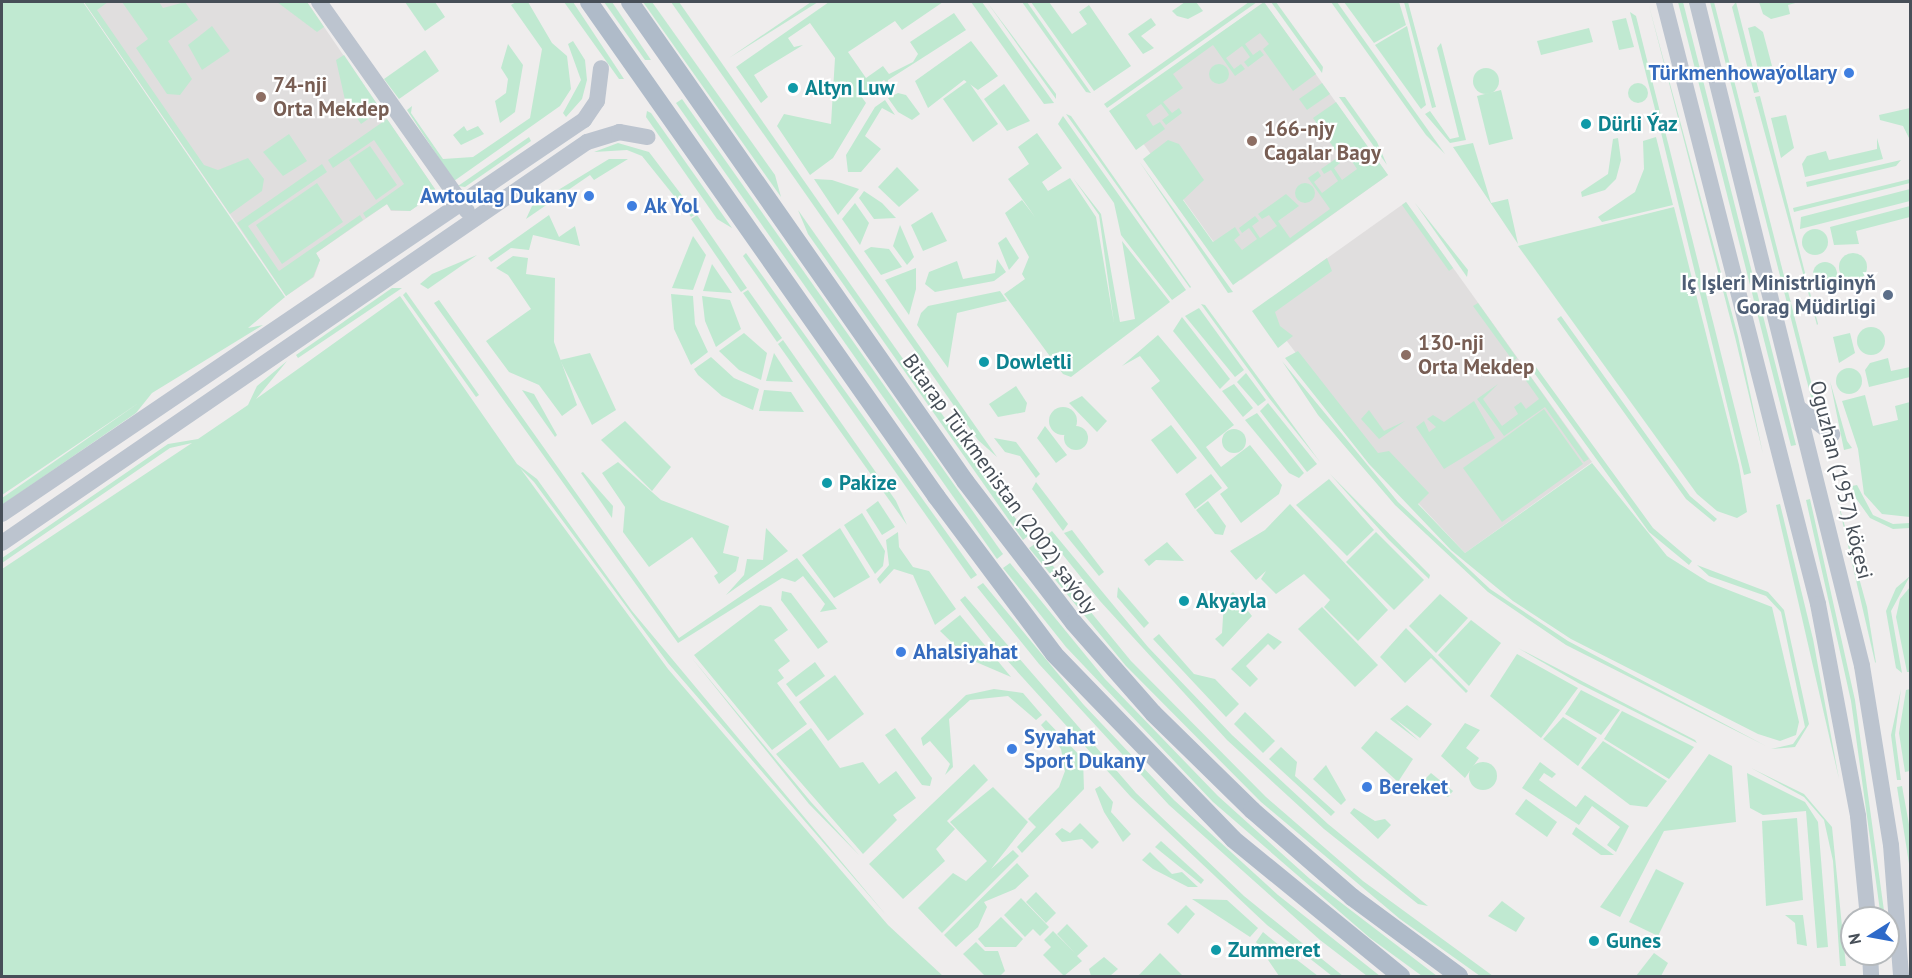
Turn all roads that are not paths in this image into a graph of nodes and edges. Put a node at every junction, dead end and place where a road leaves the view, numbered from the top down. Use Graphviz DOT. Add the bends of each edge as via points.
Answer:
graph roads {
  1 [pos="319,2"];
  2 [pos="589,2"];
  3 [pos="630,2"];
  4 [pos="1664,2"];
  5 [pos="1696,2"];
  6 [pos="601,68"];
  7 [pos="648,137"];
  8 [pos="462,204"];
  9 [pos="473,219"];
  10 [pos="1800,409"];
  11 [pos="1832,434"];
  12 [pos="2,514"];
  13 [pos="2,543"];
  14 [pos="1867,906"];
  15 [pos="1401,976"];
  16 [pos="1459,976"];
  17 [pos="1901,976"];
  1 -- 8 [label="main road"];
  2 -- 15 [label="main road" via="936,496 1054,654 1233,839"];
  3 -- 16 [label="main road, Bitarap Türkmenistan (2002) şaýoly" via="964,481 1081,632 1252,810 1352,897"];
  4 -- 14 [label="main road" via="1818,604 1858,816"];
  5 -- 10 [label="main road, Oguzhan (1957) köçesi"];
  6 -- 8 [label="main road" via="597,101 584,120"];
  7 -- 9 [label="main road" via="619,132 596,137"];
  8 -- 9 [label="main road"];
  8 -- 12 [label="main road"];
  9 -- 13 [label="main road"];
  10 -- 11 [label="main road"];
  10 -- 17 [label="main road, Oguzhan (1957) köçesi" via="1870,703 1891,845"];
}
